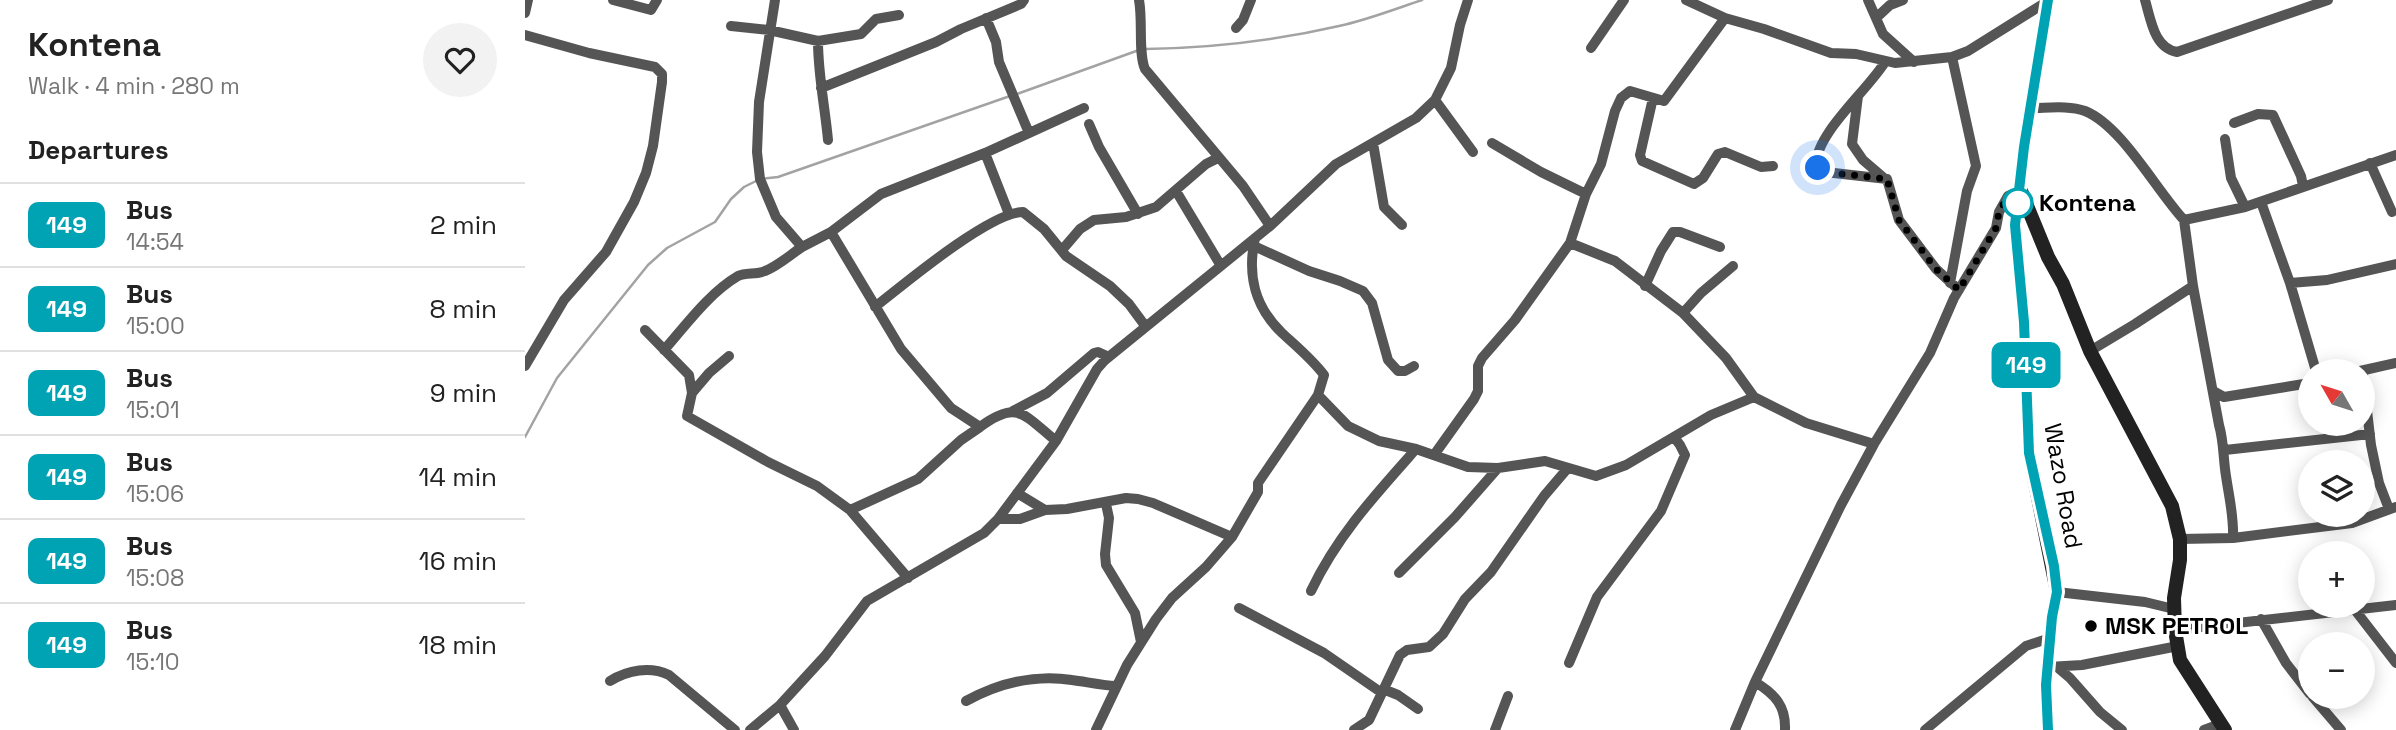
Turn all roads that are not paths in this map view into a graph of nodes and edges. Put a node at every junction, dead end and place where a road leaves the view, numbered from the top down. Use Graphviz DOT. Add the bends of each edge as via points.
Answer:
graph roads {
  1 [pos="528,0"];
  2 [pos="613,0"];
  3 [pos="656,0"];
  4 [pos="775,0"];
  5 [pos="1024,0"];
  6 [pos="1139,0"];
  7 [pos="1251,0"];
  8 [pos="1468,0"];
  9 [pos="1624,0"];
  10 [pos="1686,0"];
  11 [pos="1868,0"];
  12 [pos="1903,0"];
  13 [pos="2145,0"];
  14 [pos="2328,0"];
  15 [pos="2048,1"];
  16 [pos="525,13"];
  17 [pos="898,15"];
  18 [pos="986,18"];
  19 [pos="1725,18"];
  20 [pos="1876,19"];
  21 [pos="731,26"];
  22 [pos="1236,27"];
  23 [pos="769,30"];
  24 [pos="525,35"];
  25 [pos="818,41"];
  26 [pos="1591,48"];
  27 [pos="1952,57"];
  28 [pos="1885,62"];
  29 [pos="1914,62"];
  30 [pos="821,88"];
  31 [pos="1858,96"];
  32 [pos="1653,99"];
  33 [pos="1435,100"];
  34 [pos="1084,108"];
  35 [pos="2031,108"];
  36 [pos="2234,123"];
  37 [pos="1089,124"];
  38 [pos="1029,133"];
  39 [pos="2225,139"];
  40 [pos="828,140"];
  41 [pos="1373,143"];
  42 [pos="1492,143"];
  43 [pos="1473,152"];
  44 [pos="985,153"];
  45 [pos="2396,155"];
  46 [pos="1218,158"];
  47 [pos="2371,163"];
  48 [pos="1773,166"];
  49 [pos="1884,178"];
  50 [pos="2303,187"];
  51 [pos="1176,191"];
  52 [pos="2021,191"];
  53 [pos="1585,194"];
  54 [pos="2261,202"];
  55 [pos="2245,206"];
  56 [pos="2392,212"];
  57 [pos="1009,214"];
  58 [pos="1137,214"];
  59 [pos="2183,220"];
  60 [pos="1402,225"];
  61 [pos="1270,226"];
  62 [pos="831,232"];
  63 [pos="1254,242"];
  64 [pos="1570,243"];
  65 [pos="802,247"];
  66 [pos="1720,247"];
  67 [pos="1062,250"];
  68 [pos="2396,264"];
  69 [pos="1221,266"];
  70 [pos="1733,266"];
  71 [pos="2290,283"];
  72 [pos="1646,286"];
  73 [pos="1954,286"];
  74 [pos="2193,286"];
  75 [pos="875,307"];
  76 [pos="1683,313"];
  77 [pos="1146,327"];
  78 [pos="645,331"];
  79 [pos="664,350"];
  80 [pos="2090,351"];
  81 [pos="729,356"];
  82 [pos="1109,357"];
  83 [pos="2312,359"];
  84 [pos="2396,363"];
  85 [pos="525,366"];
  86 [pos="1414,366"];
  87 [pos="2375,368"];
  88 [pos="2298,385"];
  89 [pos="2213,391"];
  90 [pos="692,393"];
  91 [pos="1318,395"];
  92 [pos="1754,397"];
  93 [pos="1013,411"];
  94 [pos="980,427"];
  95 [pos="2352,436"];
  96 [pos="2370,436"];
  97 [pos="1674,437"];
  98 [pos="1056,440"];
  99 [pos="1874,444"];
  100 [pos="1416,449"];
  101 [pos="2225,450"];
  102 [pos="1434,455"];
  103 [pos="1498,468"];
  104 [pos="1567,469"];
  105 [pos="1017,493"];
  106 [pos="1106,504"];
  107 [pos="2392,508"];
  108 [pos="850,510"];
  109 [pos="1045,510"];
  110 [pos="999,519"];
  111 [pos="1232,537"];
  112 [pos="2233,538"];
  113 [pos="2180,539"];
  114 [pos="1399,573"];
  115 [pos="908,578"];
  116 [pos="1311,591"];
  117 [pos="2057,592"];
  118 [pos="2396,605"];
  119 [pos="1239,608"];
  120 [pos="2375,608"];
  121 [pos="2174,609"];
  122 [pos="2298,615"];
  123 [pos="2361,618"];
  124 [pos="2261,619"];
  125 [pos="2175,629"];
  126 [pos="2050,638"];
  127 [pos="1141,642"];
  128 [pos="2178,646"];
  129 [pos="1569,663"];
  130 [pos="2396,663"];
  131 [pos="2052,667"];
  132 [pos="2298,678"];
  133 [pos="610,681"];
  134 [pos="1755,682"];
  135 [pos="1116,686"];
  136 [pos="1383,691"];
  137 [pos="1508,695"];
  138 [pos="966,701"];
  139 [pos="780,705"];
  140 [pos="1418,709"];
  141 [pos="2323,709"];
  142 [pos="2222,727"];
  143 [pos="735,730"];
  144 [pos="750,730"];
  145 [pos="794,730"];
  146 [pos="1096,730"];
  147 [pos="1354,730"];
  148 [pos="1495,730"];
  149 [pos="1735,730"];
  150 [pos="1785,730"];
  151 [pos="1926,730"];
  152 [pos="2048,730"];
  153 [pos="2122,730"];
  154 [pos="2204,730"];
  155 [pos="2341,730"];
  1 -- 16 [label="street"];
  2 -- 3 [label="street" via="650,10"];
  4 -- 23 [label="street"];
  5 -- 18 [label="street"];
  6 -- 46 [label="street" via="1141,61"];
  7 -- 22 [label="street"];
  8 -- 33 [label="street" via="1451,68"];
  9 -- 26 [label="street"];
  10 -- 19 [label="street"];
  11 -- 20 [label="street"];
  12 -- 20 [label="street"];
  13 -- 14 [label="street" via="2161,44 2177,52"];
  15 -- 27 [label="street"];
  15 -- 35 [label="main road, Wazo Road"];
  17 -- 25 [label="street" via="876,19 861,34"];
  18 -- 30 [label="street"];
  18 -- 38 [label="street"];
  19 -- 28 [label="street" via="1831,53"];
  19 -- 32 [label="street" via="1670,95 1664,101"];
  20 -- 29 [label="street" via="1888,40"];
  21 -- 23 [label="street"];
  23 -- 25 [label="street"];
  23 -- 65 [label="street" via="757,127 760,178 776,218"];
  24 -- 85 [label="street" via="655,67 662,82 653,146 634,202 606,252 564,300"];
  25 -- 30 [label="street"];
  27 -- 29 [label="street"];
  27 -- 73 [label="street" via="1976,166 1967,191"];
  28 -- 29 [label="street"];
  28 -- 31 [label="street"];
  30 -- 40 [label="street"];
  31 -- 49 [label="street" via="1852,144"];
  31 -- 49 [label="street" via="1831,131 1816,165 1825,172"];
  32 -- 48 [label="street" via="1642,162 1695,184 1718,154 1725,152 1761,167"];
  32 -- 53 [label="street" via="1630,91 1621,98 1601,164"];
  33 -- 41 [label="street" via="1416,118"];
  33 -- 43 [label="street"];
  34 -- 38 [label="street"];
  35 -- 52 [label="main road, Wazo Road"];
  35 -- 59 [label="street" via="2084,110 2096,118 2130,150"];
  36 -- 50 [label="street" via="2265,112 2273,115"];
  37 -- 58 [label="street"];
  38 -- 44 [label="street"];
  39 -- 55 [label="street" via="2231,178"];
  41 -- 60 [label="street" via="1384,207"];
  41 -- 61 [label="street" via="1336,164"];
  42 -- 53 [label="street"];
  44 -- 57 [label="street"];
  44 -- 62 [label="street" via="881,194"];
  45 -- 47 [label="street"];
  46 -- 51 [label="street"];
  46 -- 61 [label="street"];
  47 -- 50 [label="street"];
  47 -- 56 [label="street"];
  49 -- 73 [label="street" via="1899,220"];
  50 -- 54 [label="street"];
  51 -- 58 [label="street" via="1156,207"];
  51 -- 69 [label="street"];
  52 -- 73 [label="street" via="2008,196 1996,228"];
  52 -- 80 [label="main road"];
  52 -- 117 [label="main road, Wazo Road" via="2015,225 2029,453"];
  53 -- 64 [label="street"];
  54 -- 55 [label="street"];
  54 -- 71 [label="street"];
  55 -- 59 [label="street"];
  57 -- 67 [label="street" via="1023,212"];
  57 -- 75 [label="street" via="954,247"];
  58 -- 67 [label="street" via="1094,220"];
  59 -- 74 [label="street"];
  61 -- 63 [label="street"];
  62 -- 65 [label="street"];
  62 -- 75 [label="street"];
  63 -- 69 [label="street"];
  63 -- 86 [label="street" via="1309,271 1363,291 1373,303 1390,365 1398,371"];
  63 -- 91 [label="street" via="1251,273 1263,307 1324,375"];
  64 -- 72 [label="street" via="1615,261"];
  64 -- 102 [label="street" via="1482,358 1478,391"];
  65 -- 79 [label="street" via="766,270 741,274"];
  66 -- 72 [label="street" via="1674,232"];
  67 -- 77 [label="street" via="1110,286"];
  68 -- 71 [label="street" via="2327,280"];
  69 -- 77 [label="street"];
  70 -- 76 [label="street"];
  71 -- 83 [label="street"];
  72 -- 76 [label="street"];
  73 -- 99 [label="street" via="1930,353"];
  74 -- 80 [label="street"];
  74 -- 89 [label="street"];
  75 -- 94 [label="street" via="901,349 951,408"];
  76 -- 92 [label="street" via="1726,358"];
  77 -- 82 [label="street"];
  78 -- 79 [label="street"];
  79 -- 90 [label="street" via="687,372"];
  80 -- 113 [label="main road" via="2172,506"];
  81 -- 90 [label="street"];
  82 -- 93 [label="street" via="1094,353 1047,393"];
  82 -- 98 [label="street" via="1097,369"];
  84 -- 87 [label="street"];
  88 -- 89 [label="street" via="2224,397"];
  89 -- 101 [label="street"];
  90 -- 108 [label="street" via="687,416 817,486"];
  91 -- 100 [label="street" via="1358,432"];
  91 -- 111 [label="street" via="1258,483 1258,492"];
  92 -- 97 [label="street"];
  92 -- 99 [label="street" via="1806,423"];
  93 -- 94 [label="street"];
  93 -- 98 [label="street"];
  94 -- 108 [label="street" via="918,479"];
  95 -- 101 [label="street"];
  96 -- 107 [label="street" via="2379,483"];
  97 -- 104 [label="street" via="1609,473 1596,476"];
  97 -- 129 [label="street" via="1685,455 1661,511 1597,597"];
  98 -- 105 [label="street"];
  99 -- 134 [label="street"];
  100 -- 102 [label="street"];
  100 -- 116 [label="street" via="1357,514"];
  101 -- 112 [label="street"];
  102 -- 103 [label="street" via="1468,467"];
  103 -- 104 [label="street" via="1545,461"];
  103 -- 114 [label="street"];
  104 -- 136 [label="street" via="1443,634 1429,647 1400,655"];
  105 -- 109 [label="street"];
  105 -- 110 [label="street"];
  106 -- 109 [label="street"];
  106 -- 111 [label="street" via="1126,499 1153,503"];
  106 -- 127 [label="street" via="1107,565 1135,613"];
  107 -- 112 [label="street" via="2352,523"];
  108 -- 115 [label="street"];
  109 -- 110 [label="street" via="1020,519"];
  110 -- 115 [label="street" via="984,533"];
  111 -- 127 [label="street" via="1172,598"];
  112 -- 113 [label="street"];
  113 -- 121 [label="main road"];
  115 -- 139 [label="street" via="867,601"];
  117 -- 121 [label="street"];
  117 -- 126 [label="main road, Wazo Road"];
  118 -- 120 [label="street"];
  119 -- 136 [label="street"];
  121 -- 125 [label="main road"];
  122 -- 124 [label="street"];
  123 -- 130 [label="street"];
  124 -- 125 [label="street"];
  124 -- 132 [label="street"];
  125 -- 128 [label="main road"];
  126 -- 131 [label="main road, Wazo Road"];
  126 -- 151 [label="street" via="2026,646"];
  127 -- 135 [label="street"];
  128 -- 131 [label="street"];
  128 -- 142 [label="main road" via="2180,660"];
  131 -- 152 [label="main road, Wazo Road"];
  131 -- 153 [label="street" via="2070,678"];
  133 -- 143 [label="street" via="657,670"];
  134 -- 149 [label="street"];
  134 -- 150 [label="street" via="1784,709"];
  135 -- 138 [label="street" via="1070,679 1011,681"];
  135 -- 146 [label="street"];
  136 -- 140 [label="street"];
  136 -- 147 [label="street" via="1369,720"];
  137 -- 148 [label="street"];
  139 -- 144 [label="street"];
  139 -- 145 [label="street"];
  141 -- 155 [label="street"];
  142 -- 154 [label="street"];
}
